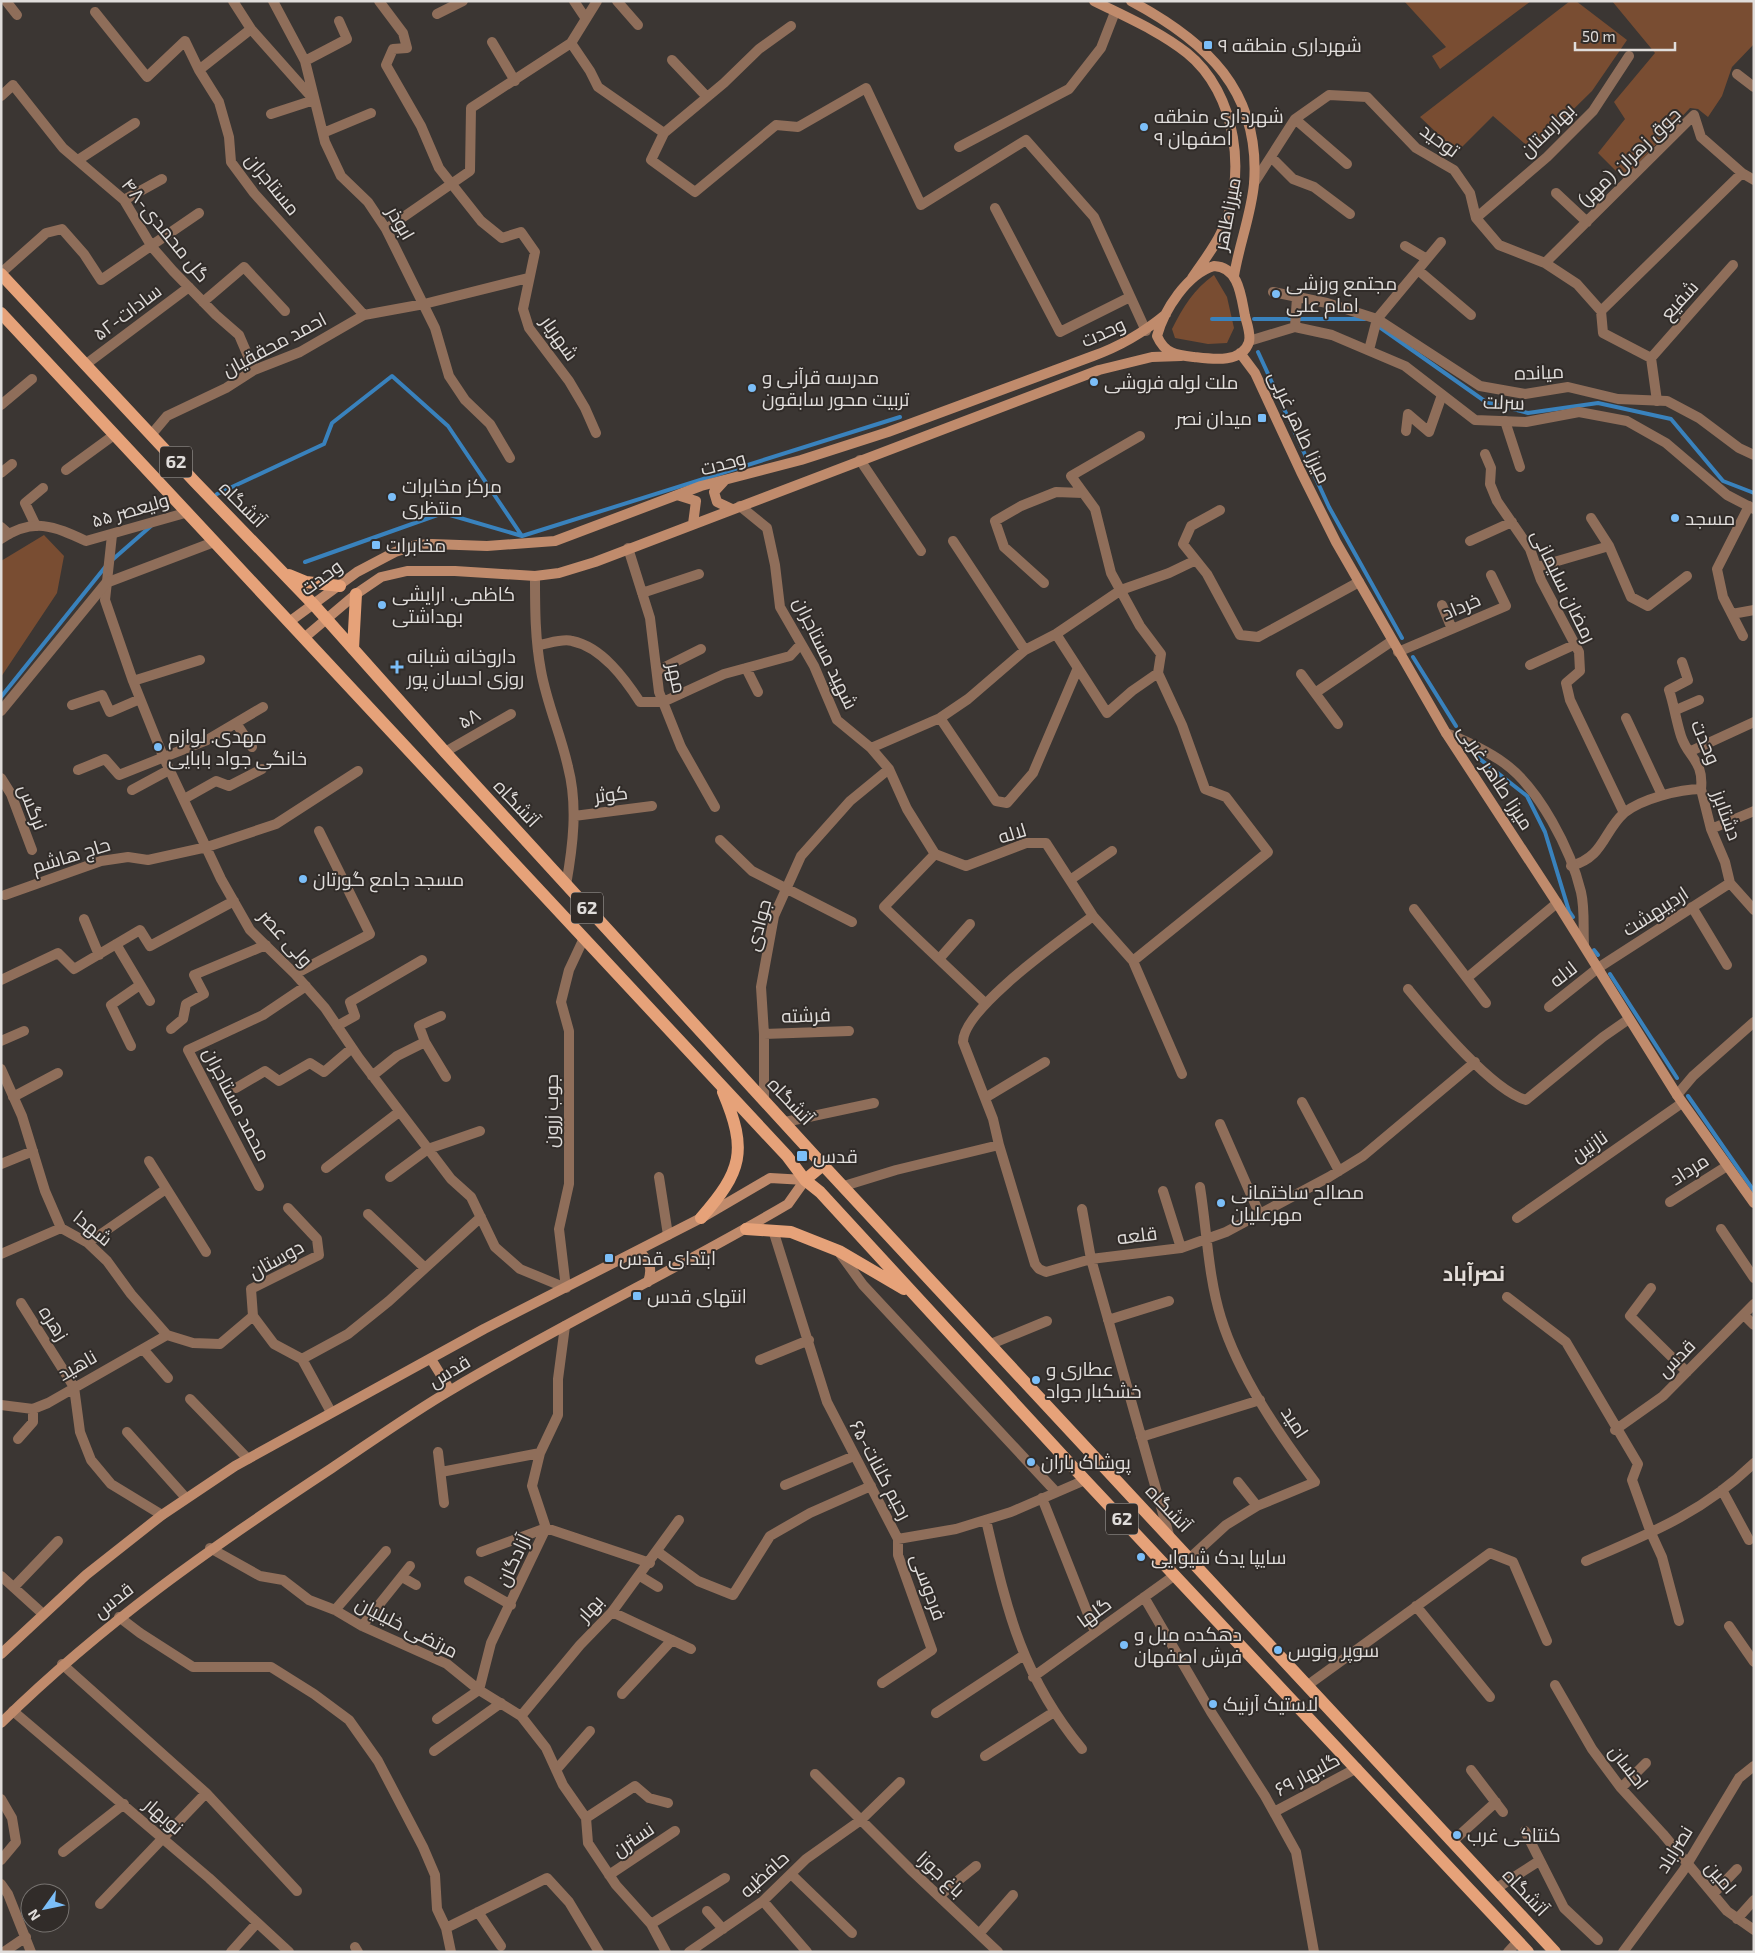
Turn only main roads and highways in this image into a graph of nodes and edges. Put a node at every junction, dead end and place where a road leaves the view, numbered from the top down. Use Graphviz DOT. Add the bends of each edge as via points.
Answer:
graph roads {
  1 [pos="1094,1"];
  2 [pos="1131,1"];
  3 [pos="1,274"];
  4 [pos="1234,276"];
  5 [pos="1192,278"];
  6 [pos="1,313"];
  7 [pos="1166,314"];
  8 [pos="1240,353"];
  9 [pos="1181,356"];
  10 [pos="724,480"];
  11 [pos="677,495"];
  12 [pos="736,508"];
  13 [pos="693,524"];
  14 [pos="283,572"];
  15 [pos="340,586"];
  16 [pos="356,594"];
  17 [pos="314,604"];
  18 [pos="326,619"];
  19 [pos="289,622"];
  20 [pos="304,638"];
  21 [pos="353,649"];
  22 [pos="719,1083"];
  23 [pos="823,1165"];
  24 [pos="804,1180"];
  25 [pos="1754,1203"];
  26 [pos="701,1218"];
  27 [pos="746,1229"];
  28 [pos="632,1254"];
  29 [pos="648,1282"];
  30 [pos="917,1297"];
  31 [pos="430,1358"];
  32 [pos="450,1390"];
  33 [pos="1,1654"];
  34 [pos="1324,1703"];
  35 [pos="1309,1717"];
  36 [pos="1,1723"];
  37 [pos="1528,1952"];
  38 [pos="1556,1952"];
  1 -- 5 [label="main road, میرزاطاهر" via="1188,54 1217,91 1227,114 1236,162 1232,194 1221,232"];
  2 -- 4 [label="main road, میرزاطاهر" via="1180,30 1215,60 1243,107 1253,152 1254,183"];
  3 -- 14 [label="main road, آتشگاه / 62"];
  4 -- 5 [label="main road" via="1222,266 1214,266"];
  4 -- 8 [label="main road" via="1240,288 1249,341"];
  5 -- 7 [label="main road"];
  6 -- 19 [label="main road, آتشگاه / 62"];
  7 -- 9 [label="main road" via="1157,336 1170,353"];
  7 -- 10 [label="main road, وحدت" via="1146,331 1108,351 897,428 801,460"];
  8 -- 9 [label="main road" via="1218,360"];
  8 -- 25 [label="main road, میرزا طاهر غربی" via="1255,372 1300,472 1359,582 1446,733 1558,903 1679,1099"];
  9 -- 12 [label="main road, وحدت" via="1152,357 1099,370"];
  10 -- 11 [label="main road, وحدت"];
  10 -- 12 [label="main road" via="714,492 717,502"];
  11 -- 13 [label="main road" via="696,502"];
  11 -- 15 [label="main road, وحدت" via="554,541 487,546 416,545 382,558"];
  12 -- 13 [label="main road, وحدت"];
  13 -- 16 [label="main road, وحدت" via="577,568 535,576 407,571 381,577"];
  14 -- 15 [label="main road" via="306,582"];
  14 -- 17 [label="main road, آتشگاه / 62"];
  15 -- 17 [label="main road, وحدت"];
  16 -- 18 [label="main road, وحدت"];
  16 -- 21 [label="main road"];
  17 -- 18 [label="main road, آتشگاه / 62"];
  17 -- 19 [label="main road, وحدت"];
  18 -- 20 [label="main road, وحدت"];
  18 -- 21 [label="main road, آتشگاه / 62"];
  19 -- 20 [label="main road, آتشگاه / 62"];
  20 -- 22 [label="main road, آتشگاه / 62"];
  21 -- 23 [label="main road, آتشگاه / 62"];
  22 -- 24 [label="main road, آتشگاه / 62" via="787,1156"];
  22 -- 26 [label="main road" via="732,1113 738,1142 736,1170 721,1195"];
  23 -- 24 [label="main road"];
  23 -- 34 [label="main road, آتشگاه / 62"];
  24 -- 26 [label="main road, قدس" via="770,1178"];
  24 -- 27 [label="main road, قدس" via="788,1204"];
  24 -- 30 [label="main road, آتشگاه / 62" via="820,1192"];
  26 -- 28 [label="main road, قدس"];
  27 -- 29 [label="main road, قدس"];
  27 -- 30 [label="main road" via="791,1232 839,1251"];
  28 -- 29 [label="main road" via="642,1254 649,1262"];
  28 -- 31 [label="main road, قدس"];
  29 -- 32 [label="main road, قدس"];
  30 -- 35 [label="main road, آتشگاه / 62"];
  31 -- 32 [label="main road"];
  31 -- 33 [label="main road, قدس" via="248,1459 186,1498 86,1575"];
  32 -- 36 [label="main road, قدس" via="210,1548 62,1664"];
  34 -- 35 [label="main road"];
  34 -- 38 [label="main road, آتشگاه / 62"];
  35 -- 37 [label="main road, آتشگاه / 62"];
}
